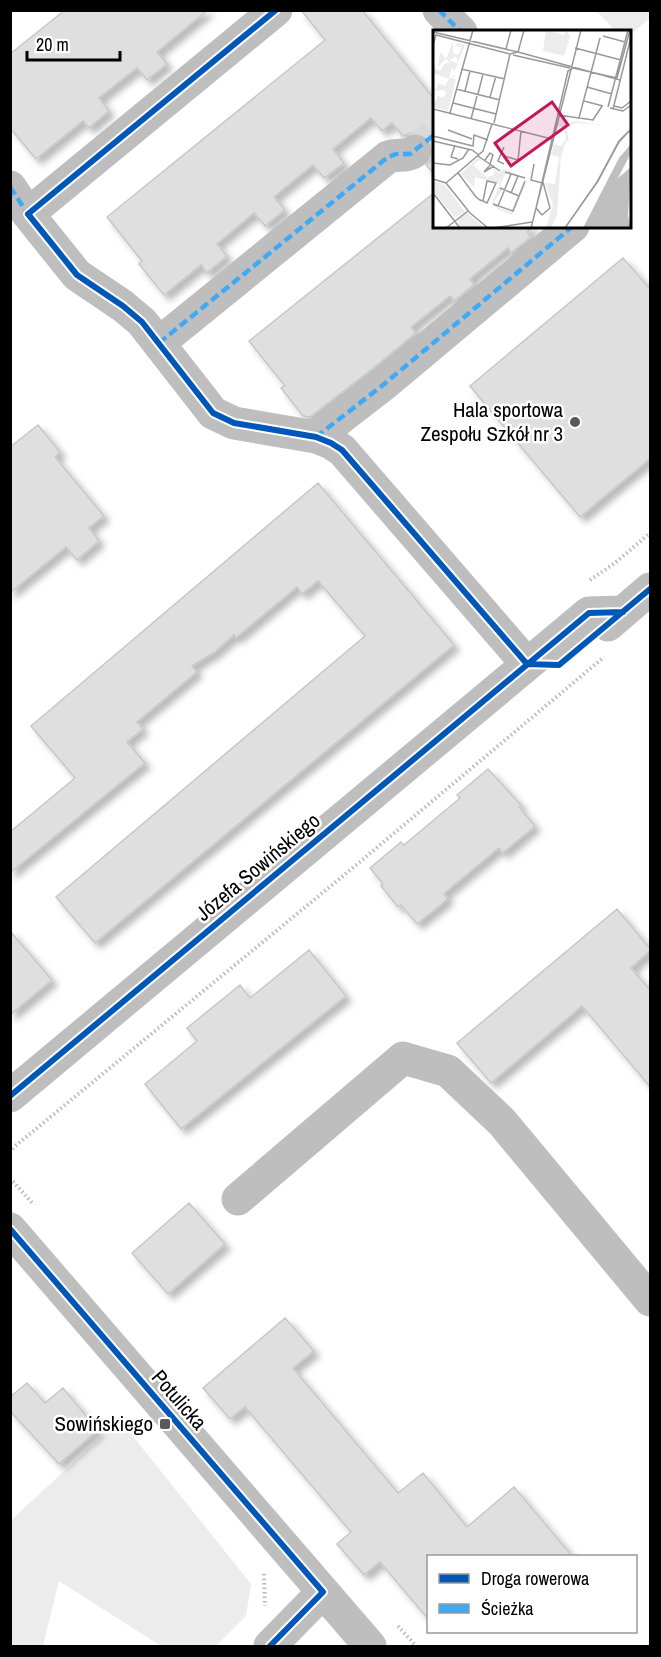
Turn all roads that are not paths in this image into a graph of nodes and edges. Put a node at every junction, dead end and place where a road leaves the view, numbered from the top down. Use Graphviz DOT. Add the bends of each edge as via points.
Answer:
graph roads {
  1 [pos="276,10"];
  2 [pos="440,10"];
  3 [pos="459,30"];
  4 [pos="415,151"];
  5 [pos="10,187"];
  6 [pos="28,214"];
  7 [pos="571,228"];
  8 [pos="159,343"];
  9 [pos="316,437"];
  10 [pos="651,590"];
  11 [pos="527,664"];
  12 [pos="10,1096"];
  13 [pos="238,1199"];
  14 [pos="10,1229"];
  15 [pos="651,1300"];
  16 [pos="323,1592"];
  17 [pos="270,1647"];
  18 [pos="370,1647"];
  1 -- 6 [label="street"];
  2 -- 3 [label="street"];
  4 -- 8 [label="street" via="388,157"];
  5 -- 6 [label="street"];
  6 -- 8 [label="street" via="77,275 134,314"];
  7 -- 9 [label="street"];
  8 -- 9 [label="street" via="213,413 234,423"];
  9 -- 11 [label="street" via="331,443 354,462"];
  10 -- 11 [label="street" via="560,665"];
  11 -- 12 [label="street, Józefa Sowińskiego"];
  13 -- 15 [label="street" via="403,1058 448,1071 502,1122"];
  14 -- 16 [label="street, Potulicka"];
  16 -- 17 [label="street"];
  16 -- 18 [label="street, Potulicka"];
}
